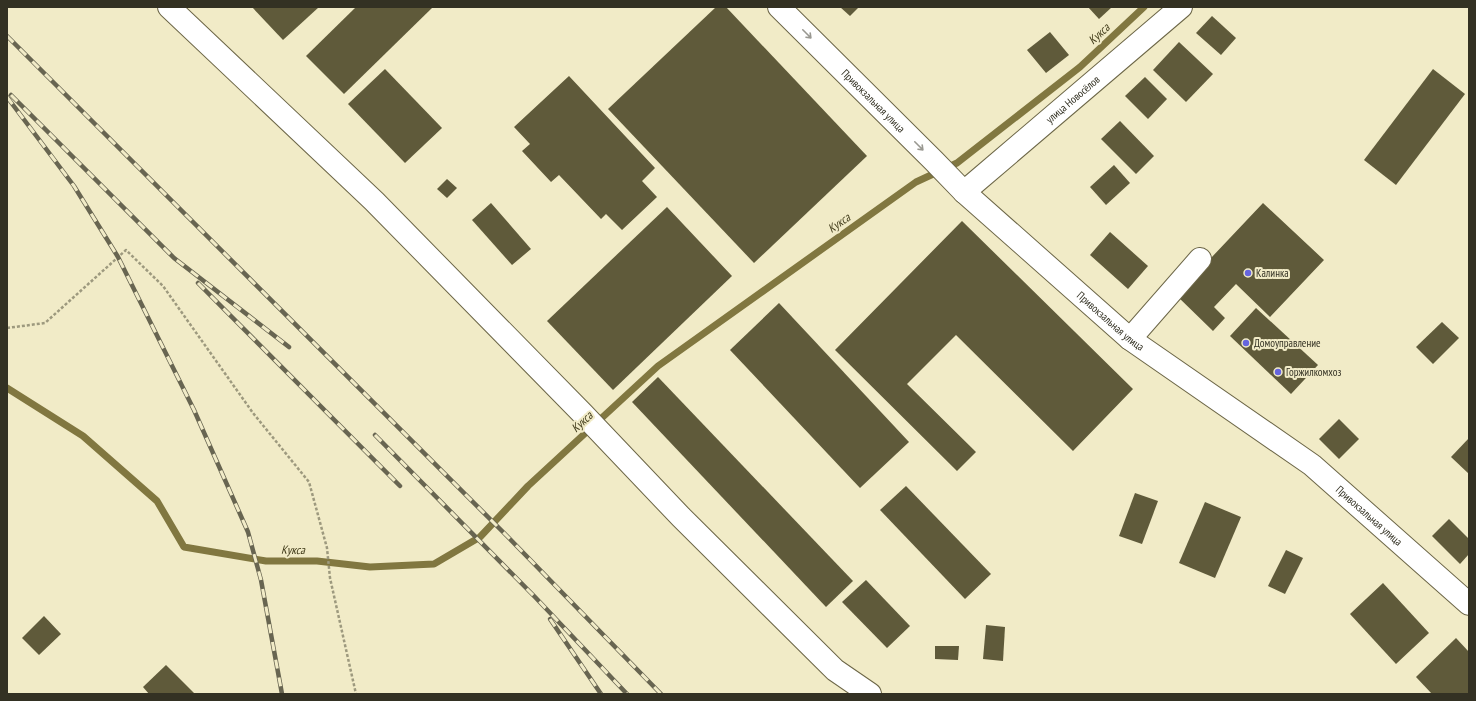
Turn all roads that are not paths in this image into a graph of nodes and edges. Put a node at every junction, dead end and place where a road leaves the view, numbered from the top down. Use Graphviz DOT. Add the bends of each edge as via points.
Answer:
graph roads {
  1 [pos="169,7"];
  2 [pos="779,7"];
  3 [pos="1181,7"];
  4 [pos="958,186"];
  5 [pos="1200,259"];
  6 [pos="1130,339"];
  7 [pos="1469,604"];
  8 [pos="870,694"];
  1 -- 8 [label="street" via="374,201 681,517 835,670"];
  2 -- 4 [label="street, Привокзальная улица, one-way"];
  3 -- 4 [label="street, улица Новосёлов"];
  4 -- 6 [label="street, Привокзальная улица"];
  5 -- 6 [label="street"];
  6 -- 7 [label="street, Привокзальная улица" via="1312,465"];
}
